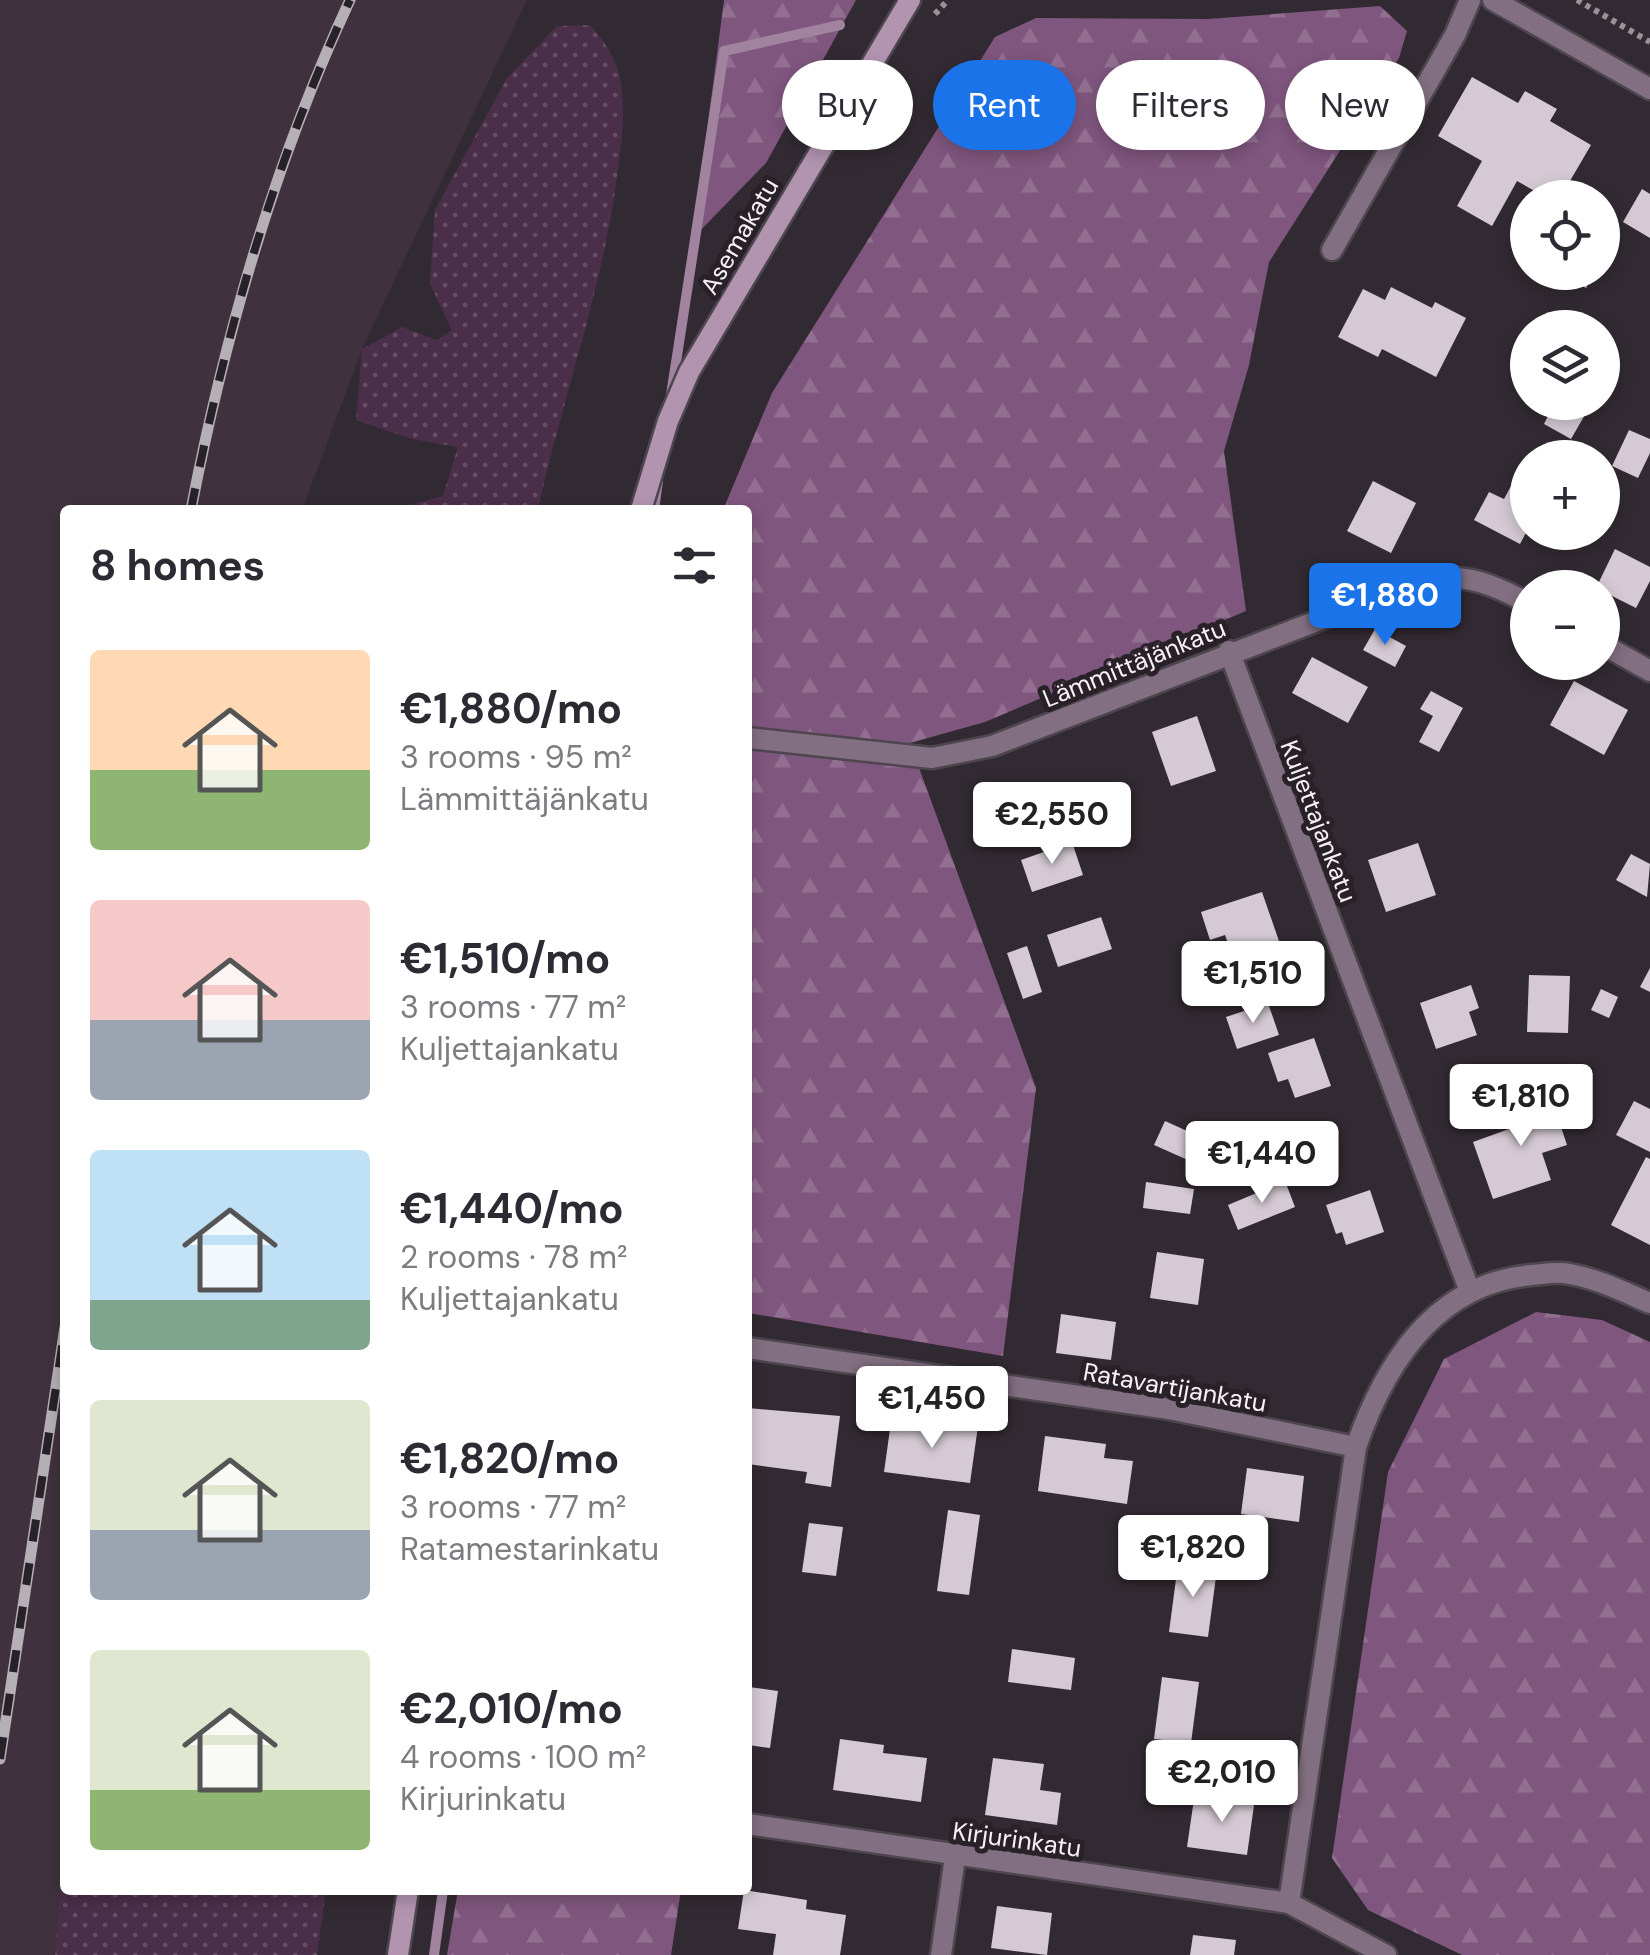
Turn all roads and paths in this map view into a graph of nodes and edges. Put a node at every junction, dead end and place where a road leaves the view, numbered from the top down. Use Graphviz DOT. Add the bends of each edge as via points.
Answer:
graph roads {
  1 [pos="910,0"];
  2 [pos="1470,0"];
  3 [pos="1493,0"];
  4 [pos="1577,0"];
  5 [pos="1650,42"];
  6 [pos="1650,89"];
  7 [pos="1332,250"];
  8 [pos="643,505"];
  9 [pos="1510,593"];
  10 [pos="1229,651"];
  11 [pos="1620,654"];
  12 [pos="1650,670"];
  13 [pos="752,738"];
  14 [pos="1469,1290"];
  15 [pos="1650,1303"];
  16 [pos="752,1349"];
  17 [pos="1356,1447"];
  18 [pos="752,1825"];
  19 [pos="955,1857"];
  20 [pos="407,1895"];
  21 [pos="1289,1903"];
  22 [pos="398,1955"];
  23 [pos="940,1955"];
  24 [pos="1386,1955"];
  1 -- 8 [label="street, Asemakatu" via="689,372"];
  2 -- 7 [label="street"];
  3 -- 6 [label="street"];
  4 -- 5 [label="path"];
  9 -- 10 [label="street, Lämmittäjänkatu" via="1457,574 1426,578"];
  10 -- 13 [label="street, Lämmittäjänkatu" via="992,746 932,758"];
  10 -- 14 [label="street, Kuljettajankatu"];
  11 -- 12 [label="street"];
  14 -- 15 [label="street" via="1567,1272"];
  14 -- 17 [label="street" via="1397,1357"];
  16 -- 17 [label="street, Ratavartijankatu" via="1169,1409"];
  17 -- 21 [label="street"];
  18 -- 19 [label="street, Kirjurinkatu"];
  19 -- 21 [label="street, Kirjurinkatu"];
  19 -- 23 [label="street"];
  20 -- 22 [label="street"];
  21 -- 24 [label="street, Kirjurinkatu"];
}
